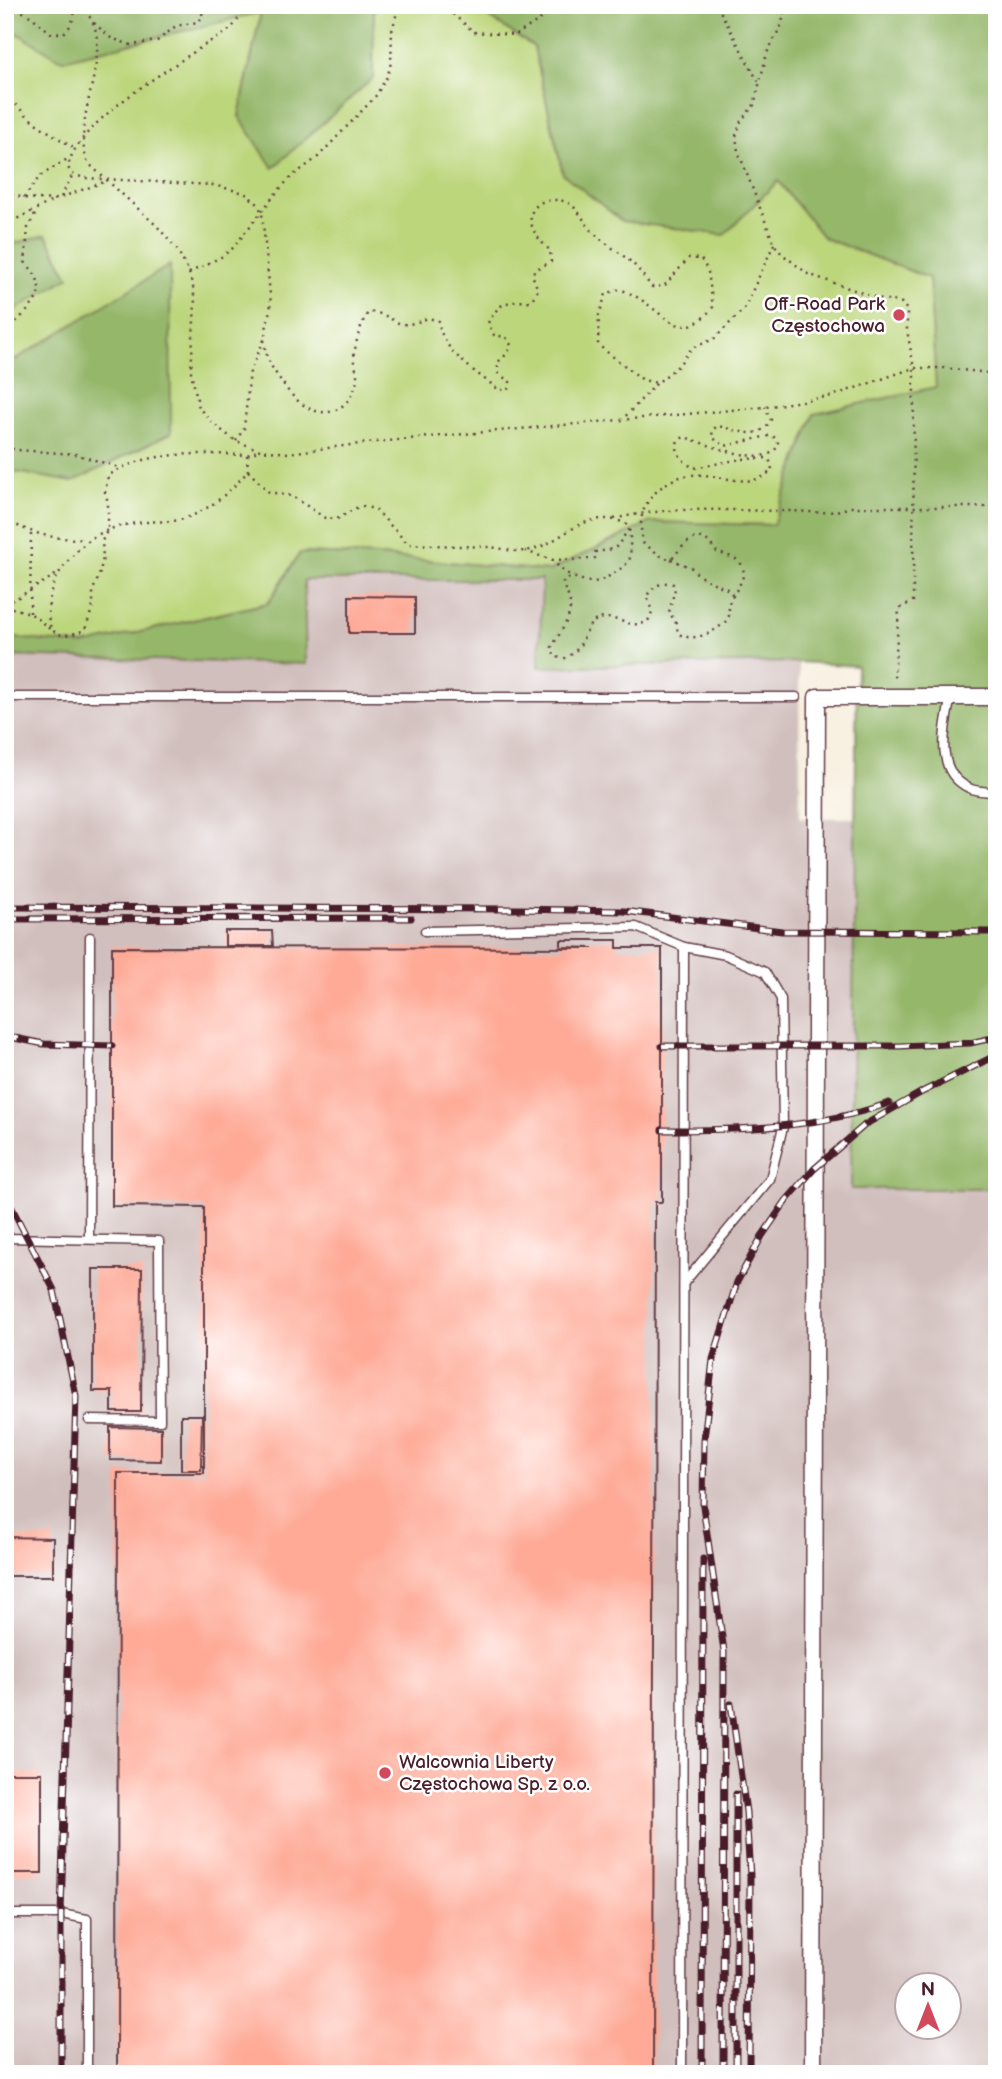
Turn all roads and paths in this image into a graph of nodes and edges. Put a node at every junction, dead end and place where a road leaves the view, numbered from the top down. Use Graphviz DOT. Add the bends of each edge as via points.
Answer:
graph roads {
  1 [pos="9,5"];
  2 [pos="81,5"];
  3 [pos="200,5"];
  4 [pos="233,5"];
  5 [pos="245,5"];
  6 [pos="399,5"];
  7 [pos="442,5"];
  8 [pos="562,5"];
  9 [pos="722,5"];
  10 [pos="785,5"];
  11 [pos="241,16"];
  12 [pos="93,22"];
  13 [pos="759,83"];
  14 [pos="5,95"];
  15 [pos="84,138"];
  16 [pos="75,149"];
  17 [pos="69,158"];
  18 [pos="73,174"];
  19 [pos="108,180"];
  20 [pos="5,192"];
  21 [pos="61,197"];
  22 [pos="24,198"];
  23 [pos="54,200"];
  24 [pos="37,211"];
  25 [pos="262,213"];
  26 [pos="5,225"];
  27 [pos="774,244"];
  28 [pos="190,273"];
  29 [pos="5,330"];
  30 [pos="264,340"];
  31 [pos="914,368"];
  32 [pos="997,374"];
  33 [pos="657,383"];
  34 [pos="765,407"];
  35 [pos="621,421"];
  36 [pos="236,442"];
  37 [pos="5,447"];
  38 [pos="260,450"];
  39 [pos="247,455"];
  40 [pos="121,468"];
  41 [pos="248,471"];
  42 [pos="997,507"];
  43 [pos="915,508"];
  44 [pos="641,512"];
  45 [pos="5,519"];
  46 [pos="612,519"];
  47 [pos="108,529"];
  48 [pos="630,529"];
  49 [pos="31,533"];
  50 [pos="87,540"];
  51 [pos="525,551"];
  52 [pos="671,559"];
  53 [pos="552,560"];
  54 [pos="60,572"];
  55 [pos="576,577"];
  56 [pos="29,591"];
  57 [pos="734,596"];
  58 [pos="5,604"];
  59 [pos="30,613"];
  60 [pos="51,630"];
  61 [pos="893,696"];
  62 [pos="951,696"];
  63 [pos="997,696"];
  64 [pos="5,697"];
  65 [pos="796,697"];
  66 [pos="997,793"];
  67 [pos="425,931"];
  68 [pos="90,937"];
  69 [pos="684,947"];
  70 [pos="5,1238"];
  71 [pos="89,1239"];
  72 [pos="684,1283"];
  73 [pos="89,1420"];
  74 [pos="5,1914"];
  75 [pos="87,2074"];
  76 [pos="682,2074"];
  77 [pos="813,2074"];
  1 -- 2 [label="path" via="51,33 64,33"];
  2 -- 12 [label="path"];
  3 -- 12 [label="path" via="203,17 198,22 176,26 157,41 131,45 111,38"];
  4 -- 11 [label="path"];
  5 -- 11 [label="path"];
  6 -- 25 [label="path" via="388,75 375,97 317,158 291,177"];
  7 -- 8 [label="path" via="474,32 516,35"];
  9 -- 13 [label="path" via="721,13"];
  10 -- 13 [label="path"];
  11 -- 15 [label="path" via="225,35 122,102"];
  12 -- 15 [label="path" via="97,40"];
  13 -- 27 [label="path" via="754,105 736,136"];
  14 -- 16 [label="path" via="34,122"];
  15 -- 16 [label="path"];
  15 -- 19 [label="path" via="88,163"];
  16 -- 17 [label="path"];
  17 -- 18 [label="path"];
  17 -- 22 [label="path" via="40,176"];
  18 -- 19 [label="path"];
  18 -- 21 [label="path"];
  19 -- 21 [label="path"];
  19 -- 25 [label="path" via="213,185 245,193"];
  19 -- 28 [label="path" via="157,226"];
  20 -- 22 [label="path"];
  21 -- 23 [label="path"];
  22 -- 23 [label="path"];
  23 -- 24 [label="path"];
  24 -- 26 [label="path"];
  24 -- 29 [label="path" via="28,228 25,252 25,262 40,287 36,302"];
  25 -- 28 [label="path" via="233,248"];
  25 -- 30 [label="path" via="271,304"];
  27 -- 31 [label="path" via="808,274 902,303"];
  27 -- 33 [label="path" via="744,309 714,339 692,348"];
  28 -- 36 [label="path" via="195,303 191,372 195,391 206,416"];
  30 -- 33 [label="path" via="265,357 290,394 312,411 327,413 343,406 354,393 354,358 362,318 369,312 410,326 428,318 439,321 439,332 449,348 499,390 508,390 510,382 498,373 498,362 512,345 506,337 494,335 488,323 497,307 531,301 538,290 534,270 551,261 550,250 532,230 530,216 534,207 545,201 564,201 652,287 664,286 689,258 701,259 708,271 713,307 702,320 683,327 620,289 606,294 599,315 598,345 643,380"];
  30 -- 36 [label="path" via="250,371 244,428"];
  31 -- 32 [label="path"];
  31 -- 34 [label="path" via="832,396"];
  31 -- 43 [label="path"];
  33 -- 35 [label="path"];
  34 -- 35 [label="path"];
  34 -- 44 [label="path" via="771,420 758,433 717,425 713,438 725,446 772,435 778,441 774,452 764,456 721,450 684,437 676,447 679,456 694,468 768,458 772,470 745,481 686,474 663,485"];
  35 -- 38 [label="path" via="288,453"];
  36 -- 38 [label="path"];
  37 -- 40 [label="path" via="75,454"];
  38 -- 39 [label="path"];
  39 -- 40 [label="path" via="162,456"];
  39 -- 41 [label="path"];
  40 -- 47 [label="path" via="108,476"];
  41 -- 47 [label="path" via="222,497 179,520"];
  41 -- 51 [label="path" via="269,492 292,496 325,518 337,519 364,506 376,510 408,544"];
  42 -- 43 [label="path"];
  43 -- 44 [label="path" via="850,507 832,513"];
  43 -- 61 [label="path" via="913,601 899,609"];
  44 -- 46 [label="path"];
  44 -- 52 [label="path" via="643,543"];
  45 -- 49 [label="path"];
  46 -- 48 [label="path" via="625,522"];
  46 -- 51 [label="path" via="579,524"];
  47 -- 50 [label="path"];
  47 -- 60 [label="path" via="85,630 60,636"];
  48 -- 53 [label="path" via="621,544 595,552 595,558"];
  48 -- 55 [label="path" via="628,562 595,582"];
  49 -- 50 [label="path"];
  49 -- 56 [label="path"];
  50 -- 54 [label="path"];
  51 -- 53 [label="path"];
  52 -- 57 [label="path"];
  52 -- 57 [label="path" via="693,540 708,541 718,552 742,564 744,572"];
  53 -- 55 [label="path"];
  54 -- 56 [label="path"];
  54 -- 60 [label="path" via="50,595 47,615"];
  55 -- 57 [label="path" via="563,582 571,606 552,647 558,659 581,646 596,620 636,626 648,621 652,611 647,596 664,582 673,584 675,590 669,612 678,633 689,638 710,632 726,620"];
  56 -- 58 [label="path"];
  56 -- 59 [label="path"];
  58 -- 59 [label="path"];
  59 -- 60 [label="path"];
  61 -- 62 [label="street"];
  61 -- 77 [label="street" via="817,697"];
  62 -- 63 [label="street"];
  62 -- 66 [label="lane" via="943,751 951,772 969,789"];
  64 -- 65 [label="lane"];
  67 -- 69 [label="lane" via="636,927"];
  68 -- 71 [label="lane"];
  69 -- 72 [label="lane"];
  69 -- 72 [label="lane" via="726,955 765,972 781,999 783,1126 770,1179"];
  70 -- 71 [label="lane"];
  71 -- 73 [label="lane" via="159,1241 160,1421"];
  72 -- 76 [label="lane"];
  74 -- 75 [label="lane" via="87,1919"];
}
